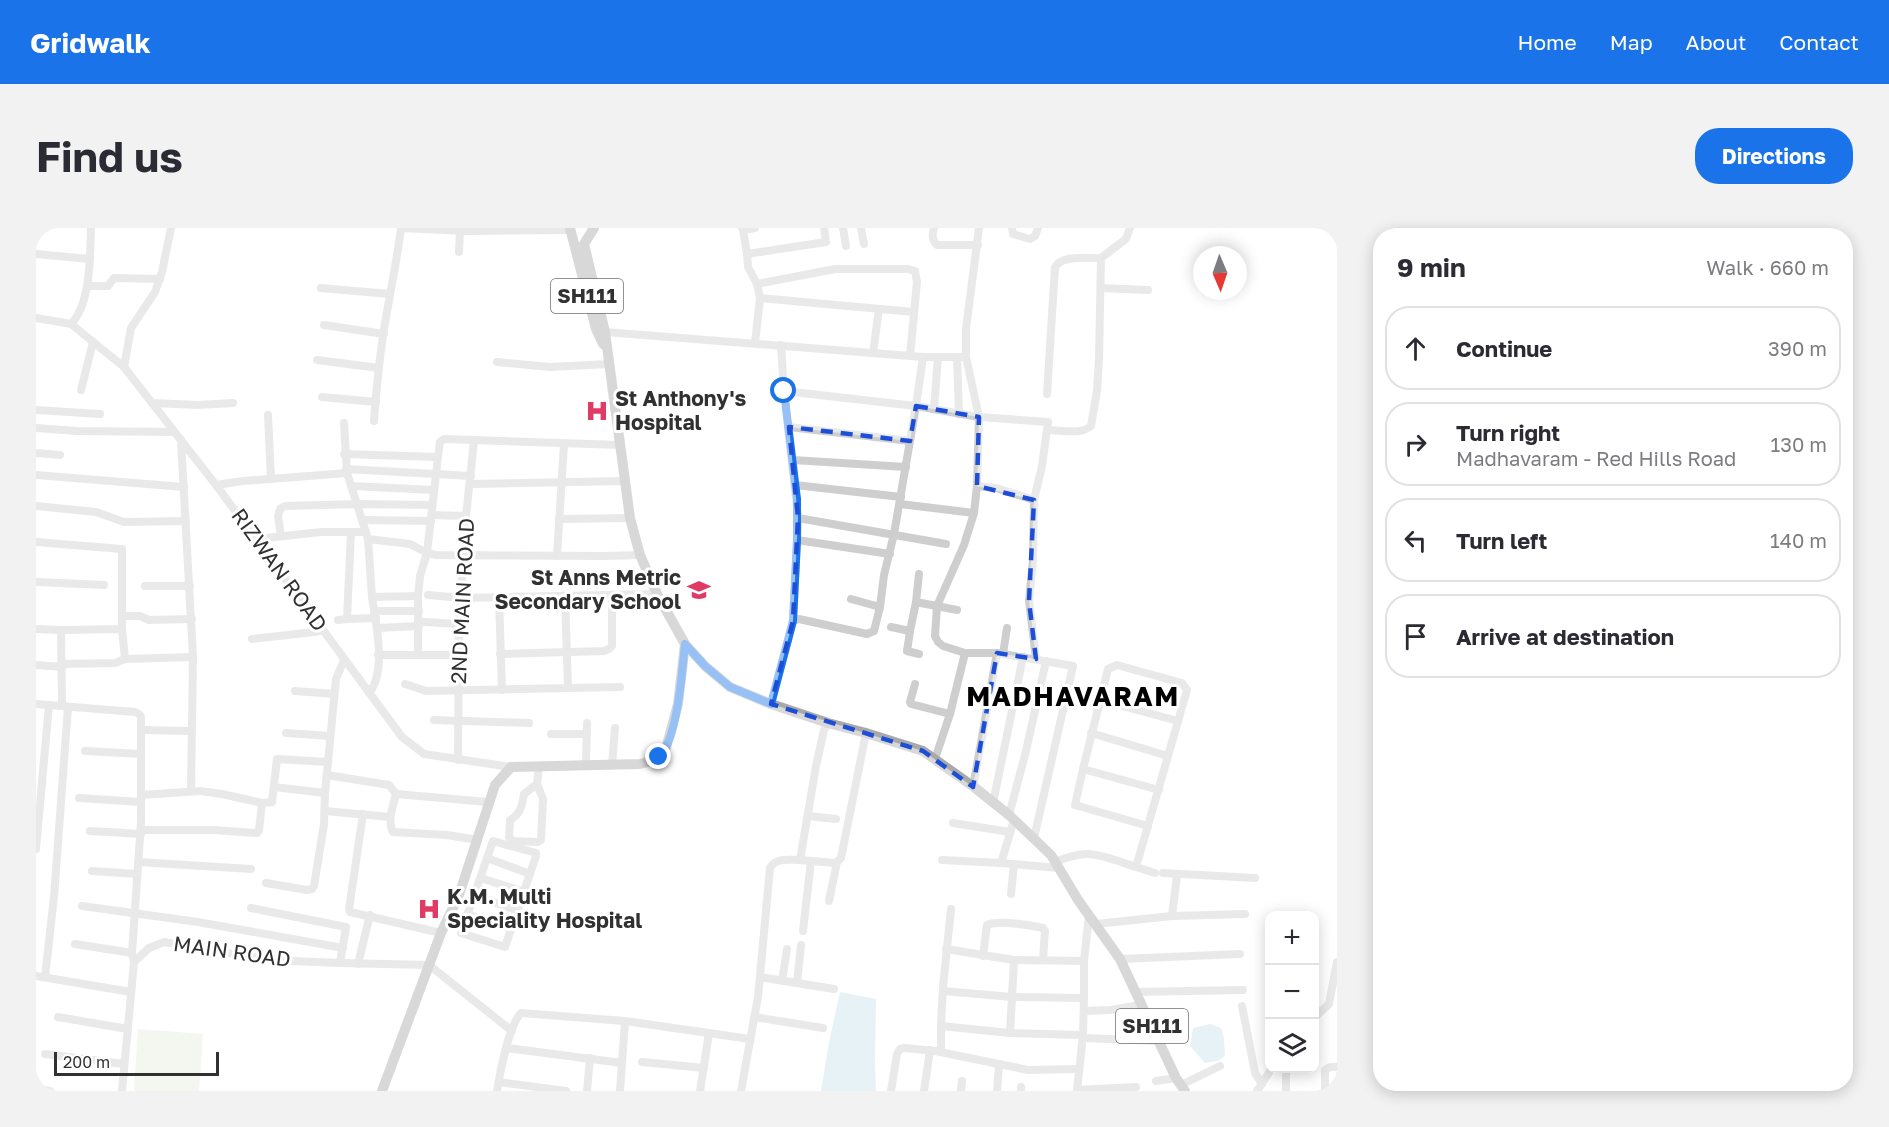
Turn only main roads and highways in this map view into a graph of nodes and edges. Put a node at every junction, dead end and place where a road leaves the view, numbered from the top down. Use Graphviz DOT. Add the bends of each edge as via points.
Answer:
graph roads {
  1 [pos="594,228"];
  2 [pos="571,233"];
  3 [pos="606,349"];
  4 [pos="685,644"];
  5 [pos="1181,1085"];
  6 [pos="382,1091"];
  1 -- 3 [label="main road, SH111" via="584,244"];
  2 -- 3 [label="main road, SH111" via="596,329"];
  3 -- 4 [label="main road, SH111" via="630,518 657,594"];
  4 -- 5 [label="main road, SH111" via="730,687 935,759 1034,838 1051,855 1120,959"];
  4 -- 6 [label="main road" via="678,704 666,748 655,760 511,767 495,785 459,896 441,933"];
}
